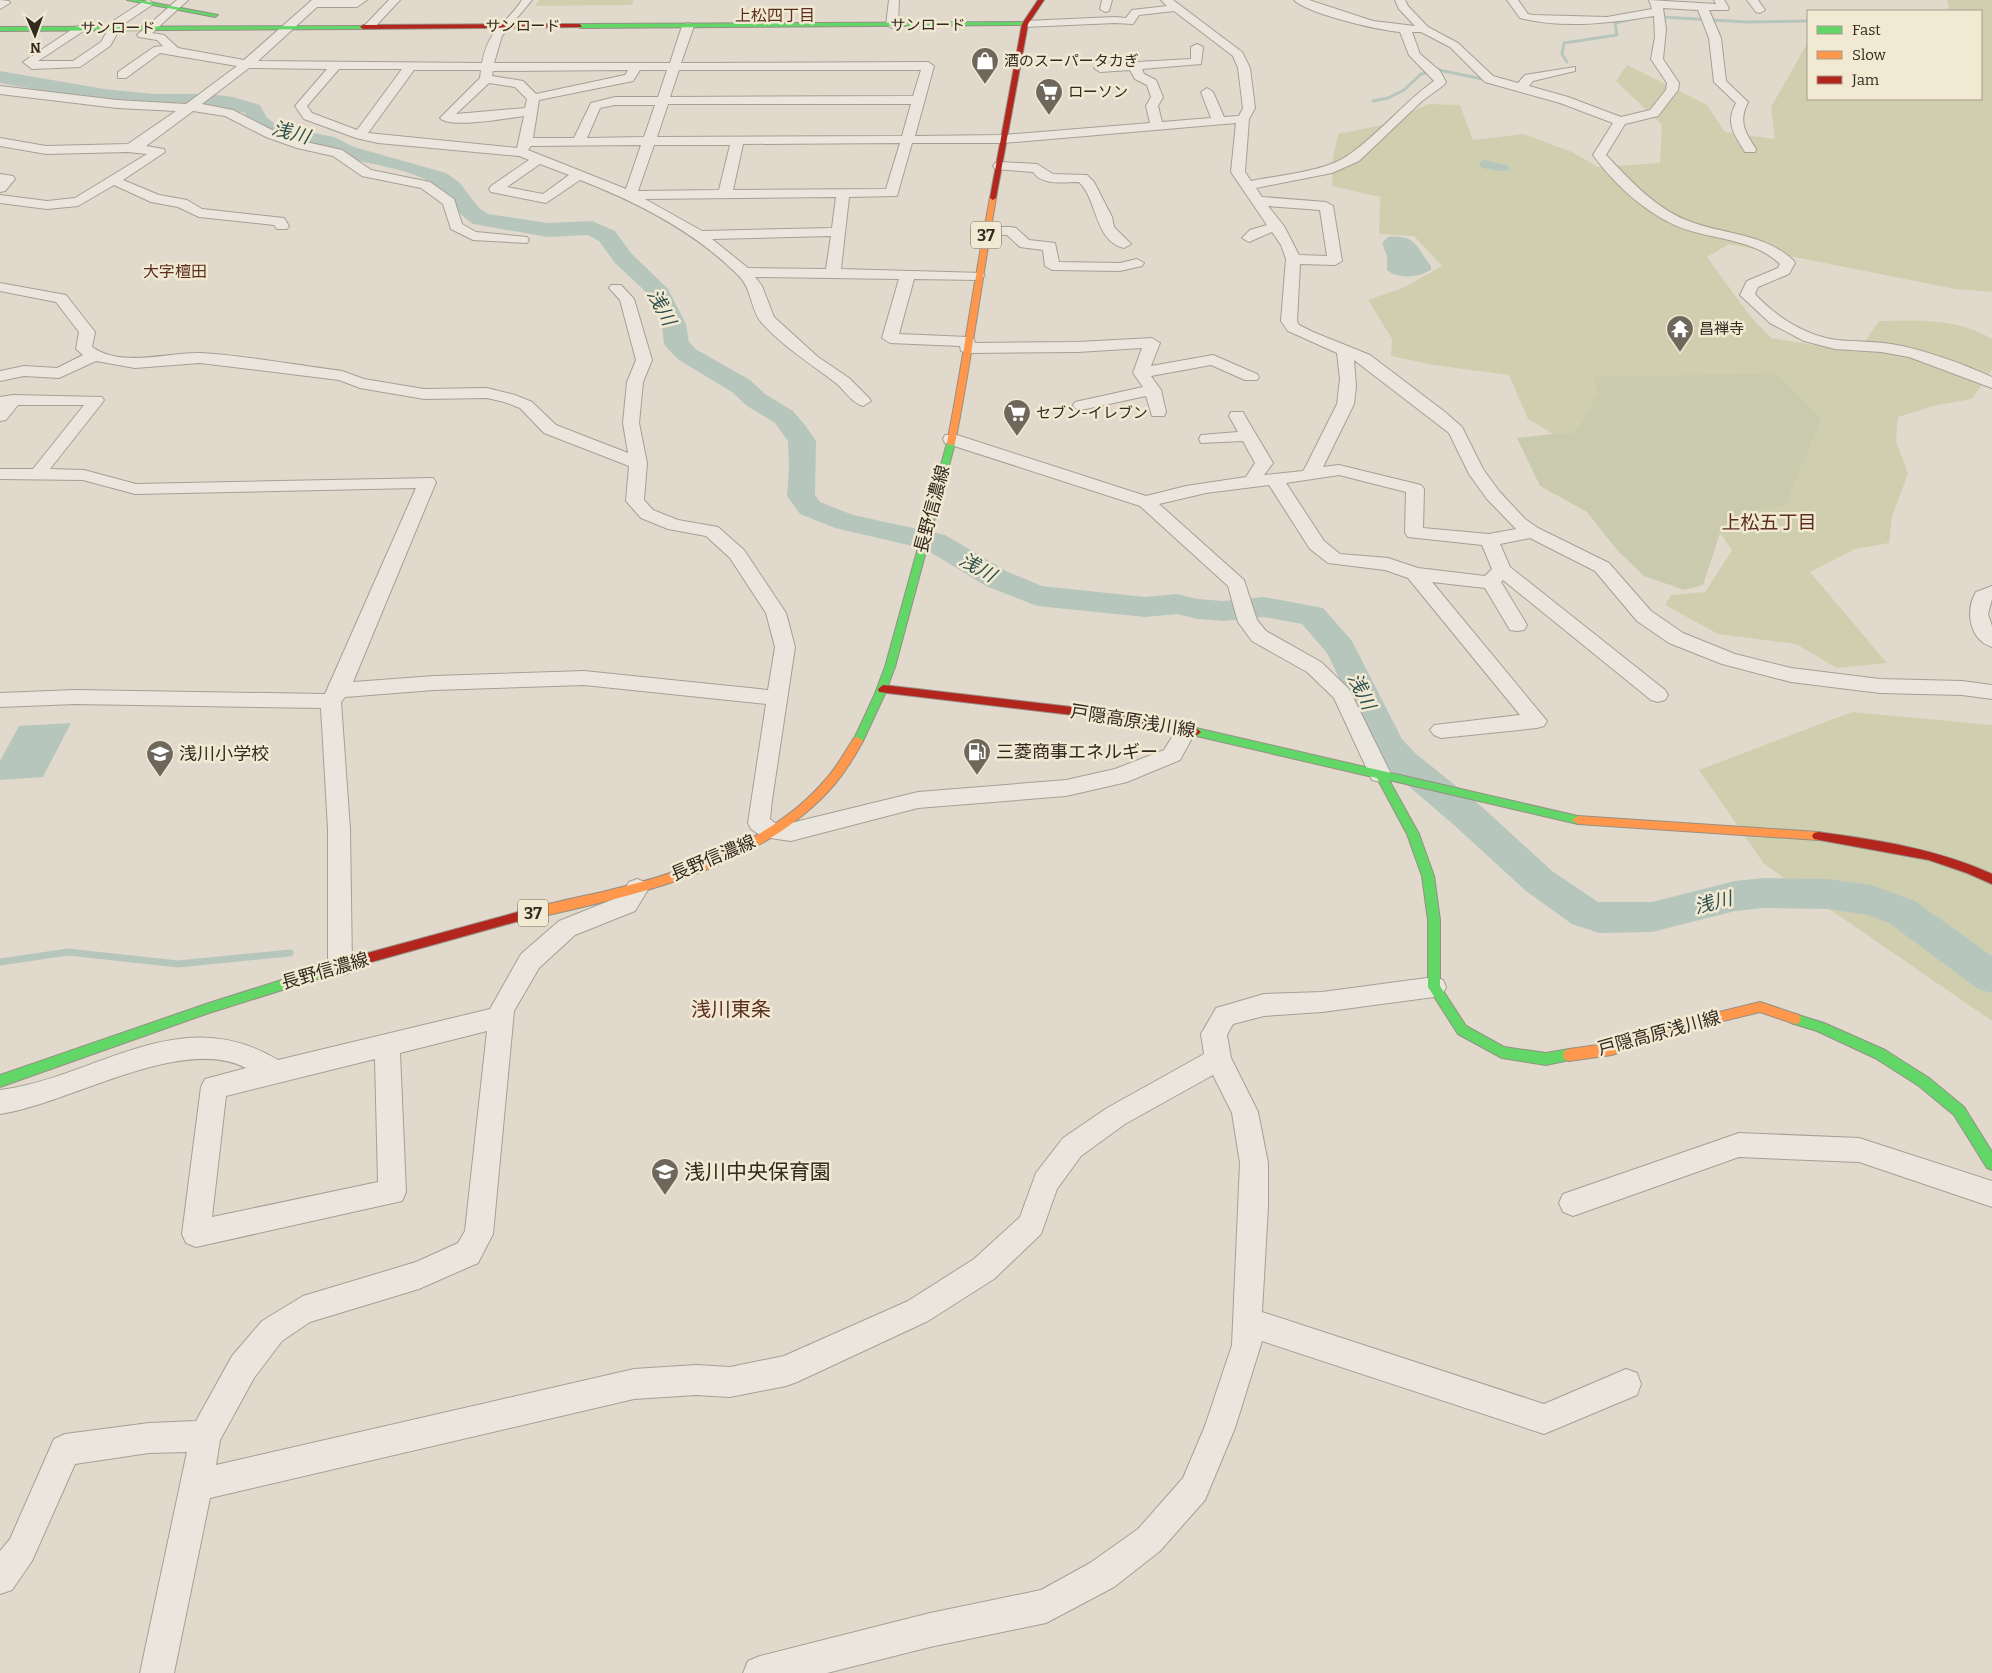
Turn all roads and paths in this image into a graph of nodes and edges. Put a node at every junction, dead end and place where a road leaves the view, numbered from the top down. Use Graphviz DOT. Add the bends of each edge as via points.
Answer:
graph roads {
  1 [pos="130,0"];
  2 [pos="362,0"];
  3 [pos="395,0"];
  4 [pos="527,0"];
  5 [pos="894,0"];
  6 [pos="1041,0"];
  7 [pos="1166,0"];
  8 [pos="1299,0"];
  9 [pos="1400,0"];
  10 [pos="1512,0"];
  11 [pos="1719,0"];
  12 [pos="1752,0"];
  13 [pos="316,2"];
  14 [pos="148,3"];
  15 [pos="178,4"];
  16 [pos="1656,5"];
  17 [pos="1585,6"];
  18 [pos="1702,6"];
  19 [pos="1175,8"];
  20 [pos="1760,10"];
  21 [pos="1591,20"];
  22 [pos="1025,24"];
  23 [pos="892,25"];
  24 [pos="503,26"];
  25 [pos="688,26"];
  26 [pos="230,27"];
  27 [pos="292,27"];
  28 [pos="369,27"];
  29 [pos="0,28"];
  30 [pos="21,28"];
  31 [pos="81,28"];
  32 [pos="113,28"];
  33 [pos="151,28"];
  34 [pos="1424,29"];
  35 [pos="1405,30"];
  36 [pos="7,40"];
  37 [pos="1197,47"];
  38 [pos="174,51"];
  39 [pos="246,64"];
  40 [pos="336,65"];
  41 [pos="411,66"];
  42 [pos="487,66"];
  43 [pos="637,66"];
  44 [pos="674,66"];
  45 [pos="1135,67"];
  46 [pos="1100,68"];
  47 [pos="1571,69"];
  48 [pos="122,75"];
  49 [pos="486,79"];
  50 [pos="1521,88"];
  51 [pos="0,90"];
  52 [pos="1207,92"];
  53 [pos="662,100"];
  54 [pos="918,100"];
  55 [pos="533,104"];
  56 [pos="190,107"];
  57 [pos="1243,119"];
  58 [pos="1219,121"];
  59 [pos="1620,121"];
  60 [pos="1157,126"];
  61 [pos="360,135"];
  62 [pos="906,139"];
  63 [pos="738,140"];
  64 [pos="1003,140"];
  65 [pos="579,141"];
  66 [pos="649,141"];
  67 [pos="0,142"];
  68 [pos="524,147"];
  69 [pos="130,148"];
  70 [pos="1750,149"];
  71 [pos="539,159"];
  72 [pos="1000,166"];
  73 [pos="579,174"];
  74 [pos="0,178"];
  75 [pos="113,180"];
  76 [pos="1246,186"];
  77 [pos="0,188"];
  78 [pos="725,194"];
  79 [pos="843,194"];
  80 [pos="628,195"];
  81 [pos="0,199"];
  82 [pos="1257,201"];
  83 [pos="282,226"];
  84 [pos="1276,226"];
  85 [pos="987,231"];
  86 [pos="838,232"];
  87 [pos="699,235"];
  88 [pos="1249,238"];
  89 [pos="522,240"];
  90 [pos="1124,244"];
  91 [pos="1292,259"];
  92 [pos="1137,263"];
  93 [pos="744,272"];
  94 [pos="833,273"];
  95 [pos="908,274"];
  96 [pos="978,276"];
  97 [pos="0,287"];
  98 [pos="616,288"];
  99 [pos="968,345"];
  100 [pos="1345,352"];
  101 [pos="94,356"];
  102 [pos="1141,373"];
  103 [pos="0,376"];
  104 [pos="1251,377"];
  105 [pos="1992,383"];
  106 [pos="1153,390"];
  107 [pos="7,401"];
  108 [pos="863,401"];
  109 [pos="1081,405"];
  110 [pos="1158,412"];
  111 [pos="0,416"];
  112 [pos="1237,416"];
  113 [pos="1249,436"];
  114 [pos="1207,439"];
  115 [pos="951,440"];
  116 [pos="638,463"];
  117 [pos="0,474"];
  118 [pos="37,474"];
  119 [pos="1308,475"];
  120 [pos="1275,480"];
  121 [pos="1252,481"];
  122 [pos="1146,502"];
  123 [pos="1532,532"];
  124 [pos="1489,540"];
  125 [pos="1416,574"];
  126 [pos="1496,576"];
  127 [pos="1992,592"];
  128 [pos="1517,626"];
  129 [pos="1992,640"];
  130 [pos="883,689"];
  131 [pos="1992,692"];
  132 [pos="335,695"];
  133 [pos="1658,696"];
  134 [pos="776,698"];
  135 [pos="0,700"];
  136 [pos="1188,729"];
  137 [pos="1441,730"];
  138 [pos="1389,776"];
  139 [pos="771,831"];
  140 [pos="1992,879"];
  141 [pos="637,888"];
  142 [pos="340,966"];
  143 [pos="1434,988"];
  144 [pos="501,1017"];
  145 [pos="387,1045"];
  146 [pos="1218,1060"];
  147 [pos="276,1072"];
  148 [pos="0,1081"];
  149 [pos="0,1102"];
  150 [pos="1992,1164"];
  151 [pos="1992,1194"];
  152 [pos="1573,1203"];
  153 [pos="1248,1322"];
  154 [pos="1626,1384"];
  155 [pos="205,1436"];
  156 [pos="197,1485"];
  157 [pos="0,1578"];
  158 [pos="157,1673"];
  159 [pos="760,1673"];
  1 -- 14 [label="main road"];
  2 -- 13 [label="street" via="357,4"];
  3 -- 28 [label="street"];
  4 -- 24 [label="street" via="520,12"];
  5 -- 23 [label="street"];
  6 -- 22 [label="main road, 長野信濃線 / 37"];
  7 -- 19 [label="street"];
  8 -- 35 [label="street" via="1350,19"];
  9 -- 34 [label="street"];
  10 -- 21 [label="street" via="1524,16"];
  11 -- 18 [label="street" via="1724,8"];
  12 -- 20 [label="street"];
  13 -- 27 [label="street"];
  14 -- 15 [label="main road"];
  14 -- 32 [label="street"];
  15 -- 26 [label="main road" via="233,18"];
  15 -- 33 [label="street"];
  16 -- 18 [label="street"];
  16 -- 21 [label="street" via="1607,20"];
  16 -- 59 [label="street" via="1662,43 1657,59 1673,83 1672,90 1654,113"];
  17 -- 21 [label="street"];
  18 -- 70 [label="street" via="1715,38 1720,82 1742,102 1734,118 1734,126"];
  19 -- 22 [label="street" via="1136,12 1128,22"];
  19 -- 57 [label="street" via="1238,54 1244,68 1249,108"];
  22 -- 23 [label="main road, サンロード"];
  22 -- 64 [label="main road, 長野信濃線 / 37"];
  23 -- 25 [label="main road, サンロード"];
  24 -- 25 [label="main road, サンロード"];
  24 -- 28 [label="main road, サンロード"];
  24 -- 42 [label="street" via="492,44"];
  25 -- 44 [label="street"];
  26 -- 27 [label="main road, サンロード"];
  26 -- 33 [label="main road, サンロード"];
  27 -- 28 [label="main road, サンロード"];
  27 -- 39 [label="street"];
  29 -- 30 [label="main road, サンロード"];
  30 -- 31 [label="main road, サンロード"];
  30 -- 36 [label="main road"];
  31 -- 32 [label="main road, サンロード"];
  31 -- 32 [label="street" via="29,62 76,65 106,44"];
  32 -- 33 [label="main road, サンロード"];
  33 -- 38 [label="street" via="143,35 160,37"];
  34 -- 35 [label="street"];
  34 -- 50 [label="street" via="1454,45 1489,78"];
  35 -- 76 [label="street" via="1415,54 1440,82 1418,98 1354,158 1327,170"];
  37 -- 45 [label="street" via="1197,62 1163,62"];
  38 -- 39 [label="street"];
  38 -- 48 [label="street" via="158,50"];
  39 -- 40 [label="street"];
  39 -- 56 [label="street"];
  40 -- 41 [label="street"];
  40 -- 61 [label="street" via="301,106 308,116"];
  41 -- 42 [label="street"];
  41 -- 61 [label="street"];
  42 -- 43 [label="street"];
  42 -- 49 [label="street"];
  43 -- 44 [label="street"];
  43 -- 55 [label="street" via="629,78"];
  44 -- 53 [label="street"];
  44 -- 54 [label="street" via="928,66"];
  45 -- 46 [label="street"];
  45 -- 60 [label="street" via="1139,76 1152,83 1157,97 1152,106"];
  47 -- 50 [label="street" via="1529,78"];
  49 -- 55 [label="street" via="519,84"];
  49 -- 55 [label="street" via="446,118 474,118"];
  50 -- 59 [label="street"];
  51 -- 56 [label="street" via="148,108"];
  52 -- 58 [label="street"];
  53 -- 54 [label="street"];
  53 -- 65 [label="street" via="615,101 594,106"];
  53 -- 66 [label="street"];
  54 -- 62 [label="street"];
  55 -- 68 [label="street"];
  56 -- 69 [label="street"];
  56 -- 89 [label="street" via="229,113 302,146 337,153 367,173 425,185 449,202 456,226 472,236"];
  57 -- 58 [label="street"];
  57 -- 76 [label="street" via="1238,172"];
  58 -- 60 [label="street"];
  59 -- 105 [label="street" via="1599,155 1653,206 1680,223 1762,245 1780,254 1788,263 1784,271 1752,284 1746,295 1760,310 1786,327 1814,338 1834,344 1887,348 1914,354"];
  60 -- 64 [label="street"];
  61 -- 68 [label="street" via="404,142"];
  62 -- 63 [label="street"];
  62 -- 64 [label="street"];
  62 -- 79 [label="street" via="892,194"];
  63 -- 66 [label="street"];
  63 -- 78 [label="street"];
  64 -- 72 [label="main road, 長野信濃線 / 37"];
  65 -- 66 [label="street"];
  65 -- 68 [label="street"];
  66 -- 80 [label="street" via="634,189"];
  67 -- 69 [label="street" via="14,147 73,150"];
  68 -- 71 [label="street"];
  69 -- 75 [label="street" via="159,152"];
  71 -- 73 [label="street"];
  71 -- 73 [label="street" via="496,189 546,199"];
  72 -- 85 [label="main road, 長野信濃線 / 37"];
  72 -- 90 [label="street" via="1037,168 1041,174 1051,178 1082,178 1105,218 1107,228"];
  73 -- 80 [label="street"];
  74 -- 77 [label="street" via="8,179"];
  75 -- 81 [label="street" via="78,202 46,205"];
  75 -- 83 [label="street" via="156,199 182,202 199,214 248,216 279,221"];
  76 -- 82 [label="street"];
  78 -- 79 [label="street"];
  78 -- 80 [label="street"];
  79 -- 86 [label="street"];
  80 -- 87 [label="street"];
  82 -- 84 [label="street"];
  82 -- 91 [label="street" via="1326,206 1335,261"];
  84 -- 88 [label="street"];
  84 -- 91 [label="street" via="1288,245"];
  85 -- 92 [label="street" via="1012,231 1025,244 1050,246 1052,266 1120,268"];
  85 -- 96 [label="main road, 長野信濃線 / 37"];
  86 -- 87 [label="street"];
  86 -- 94 [label="street"];
  87 -- 93 [label="street"];
  91 -- 100 [label="street" via="1289,321 1293,328"];
  93 -- 94 [label="street"];
  93 -- 108 [label="street" via="755,286 767,319"];
  94 -- 95 [label="street"];
  95 -- 96 [label="street"];
  95 -- 99 [label="street" via="890,338"];
  96 -- 99 [label="main road, 長野信濃線 / 37"];
  97 -- 101 [label="street" via="61,298 87,332 84,349"];
  98 -- 116 [label="street" via="627,298 644,360 636,382 631,423"];
  99 -- 102 [label="street" via="1078,347 1152,343"];
  99 -- 115 [label="main road, 長野信濃線 / 37"];
  100 -- 119 [label="street" via="1348,396 1338,422 1325,442 1316,469"];
  100 -- 123 [label="street" via="1364,358 1456,431 1475,470 1493,495"];
  101 -- 103 [label="street" via="59,373 24,371"];
  101 -- 116 [label="street" via="134,363 200,358 342,376 360,383 424,394 487,393 526,405 550,429"];
  102 -- 104 [label="street" via="1213,360"];
  102 -- 106 [label="street"];
  106 -- 109 [label="street"];
  106 -- 110 [label="street"];
  107 -- 111 [label="street"];
  107 -- 118 [label="street" via="96,400"];
  112 -- 113 [label="street"];
  113 -- 114 [label="street"];
  113 -- 121 [label="street" via="1264,463"];
  115 -- 122 [label="street"];
  115 -- 130 [label="main road, 長野信濃線 / 37"];
  116 -- 134 [label="street" via="635,501 647,514 674,525 712,531 737,554 776,613 785,647"];
  117 -- 118 [label="street"];
  118 -- 132 [label="street" via="84,475 135,490 427,482"];
  119 -- 120 [label="street"];
  119 -- 124 [label="street" via="1339,470 1415,489 1414,533"];
  120 -- 121 [label="street"];
  120 -- 125 [label="street" via="1317,546 1335,559 1388,564"];
  121 -- 122 [label="street" via="1202,486"];
  122 -- 138 [label="street" via="1237,584 1248,622 1259,636 1314,667 1342,694"];
  123 -- 124 [label="street"];
  123 -- 131 [label="street" via="1602,567 1654,624 1676,638 1729,659 1791,675 1880,686"];
  124 -- 126 [label="street"];
  125 -- 126 [label="street"];
  125 -- 137 [label="street" via="1537,721"];
  126 -- 128 [label="street" via="1495,587"];
  126 -- 133 [label="street"];
  127 -- 129 [label="street" via="1983,596 1977,610 1980,626"];
  130 -- 136 [label="main road, 戸隠高原浅川線" via="1141,720"];
  130 -- 139 [label="main road, 長野信濃線 / 37" via="841,769 819,794"];
  132 -- 134 [label="street" via="434,683 584,678"];
  132 -- 135 [label="street"];
  132 -- 142 [label="street"];
  134 -- 139 [label="street" via="759,823"];
  136 -- 138 [label="main road, 戸隠高原浅川線"];
  136 -- 139 [label="street" via="1172,755 1119,776 1066,788 918,800 791,832"];
  138 -- 140 [label="main road, 戸隠高原浅川線" via="1569,819 1808,835 1903,848"];
  138 -- 143 [label="main road" via="1428,876 1434,920"];
  139 -- 141 [label="main road, 長野信濃線 / 37" via="748,846 696,869"];
  141 -- 142 [label="main road, 長野信濃線 / 37" via="509,919"];
  141 -- 144 [label="street" via="627,904 567,928 530,961"];
  142 -- 148 [label="main road, 長野信濃線 / 37" via="120,1037"];
  143 -- 146 [label="street" via="1322,1002 1264,1005 1225,1016 1214,1034"];
  143 -- 150 [label="main road, 戸隠高原浅川線" via="1462,1030 1502,1052 1546,1059 1612,1050 1678,1027 1760,1007 1829,1030 1880,1054 1924,1082 1959,1111"];
  144 -- 145 [label="street"];
  144 -- 155 [label="street" via="479,1234 468,1253 419,1275 303,1310 272,1330 243,1367"];
  145 -- 147 [label="street"];
  145 -- 147 [label="street" via="392,1192 196,1234 214,1087"];
  146 -- 153 [label="street" via="1245,1112 1254,1163"];
  146 -- 156 [label="street" via="1116,1116 1072,1147 1046,1182 1031,1225 971,1278 918,1311 786,1371 730,1382 696,1380 634,1384"];
  147 -- 149 [label="street" via="243,1054 200,1048 140,1060 24,1100"];
  151 -- 152 [label="street" via="1859,1150 1739,1145"];
  153 -- 154 [label="street" via="1544,1419"];
  153 -- 159 [label="street" via="1248,1346 1220,1428 1194,1488 1149,1540 1102,1575 1046,1606 930,1630"];
  155 -- 156 [label="street"];
  155 -- 157 [label="street" via="149,1438 65,1450 21,1550"];
  156 -- 158 [label="street"];
}
